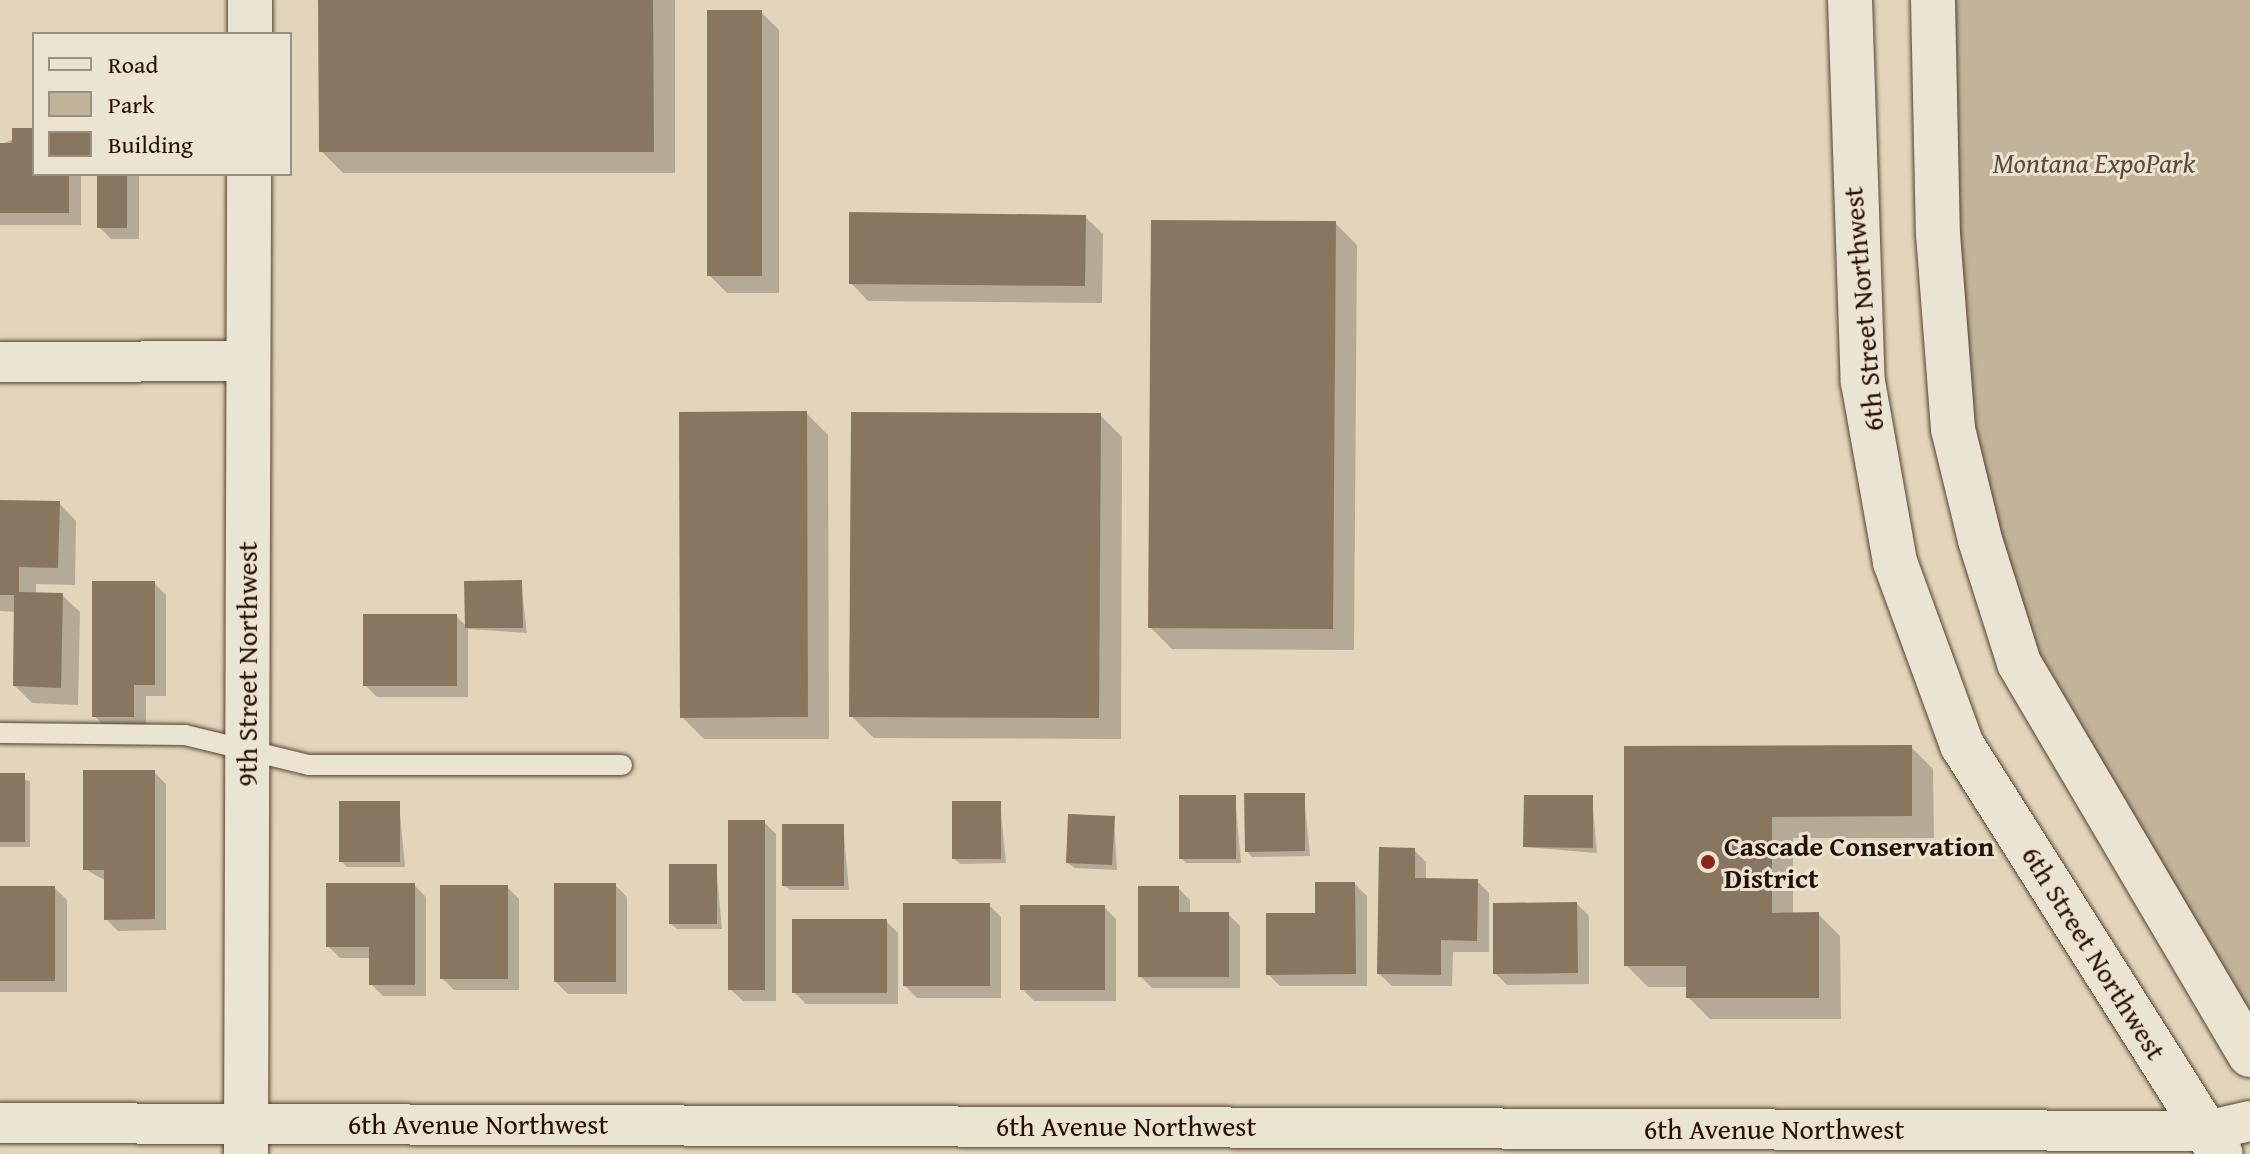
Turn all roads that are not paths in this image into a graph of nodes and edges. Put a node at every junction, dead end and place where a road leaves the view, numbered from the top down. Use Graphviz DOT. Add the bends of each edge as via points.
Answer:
graph roads {
  1 [pos="250,0"];
  2 [pos="1850,0"];
  3 [pos="1933,0"];
  4 [pos="250,32"];
  5 [pos="249,176"];
  6 [pos="247,361"];
  7 [pos="0,362"];
  8 [pos="0,733"];
  9 [pos="247,749"];
  10 [pos="622,765"];
  11 [pos="2250,1055"];
  12 [pos="2250,1121"];
  13 [pos="0,1123"];
  14 [pos="246,1138"];
  15 [pos="2213,1142"];
  1 -- 4 [label="main road"];
  2 -- 15 [label="main road, 6th Street Northwest" via="1863,382 1895,562 1962,745"];
  3 -- 11 [label="main road" via="1938,234 1953,429 1980,540 2019,663"];
  5 -- 6 [label="main road, 9th Street Northwest"];
  6 -- 7 [label="street"];
  6 -- 9 [label="main road, 9th Street Northwest"];
  8 -- 9 [label="lane" via="185,735"];
  9 -- 10 [label="lane" via="309,765"];
  9 -- 14 [label="main road, 9th Street Northwest"];
  12 -- 15 [label="street, 6th Avenue Northwest"];
  13 -- 14 [label="street, 6th Avenue Northwest"];
  14 -- 15 [label="street, 6th Avenue Northwest"];
}
